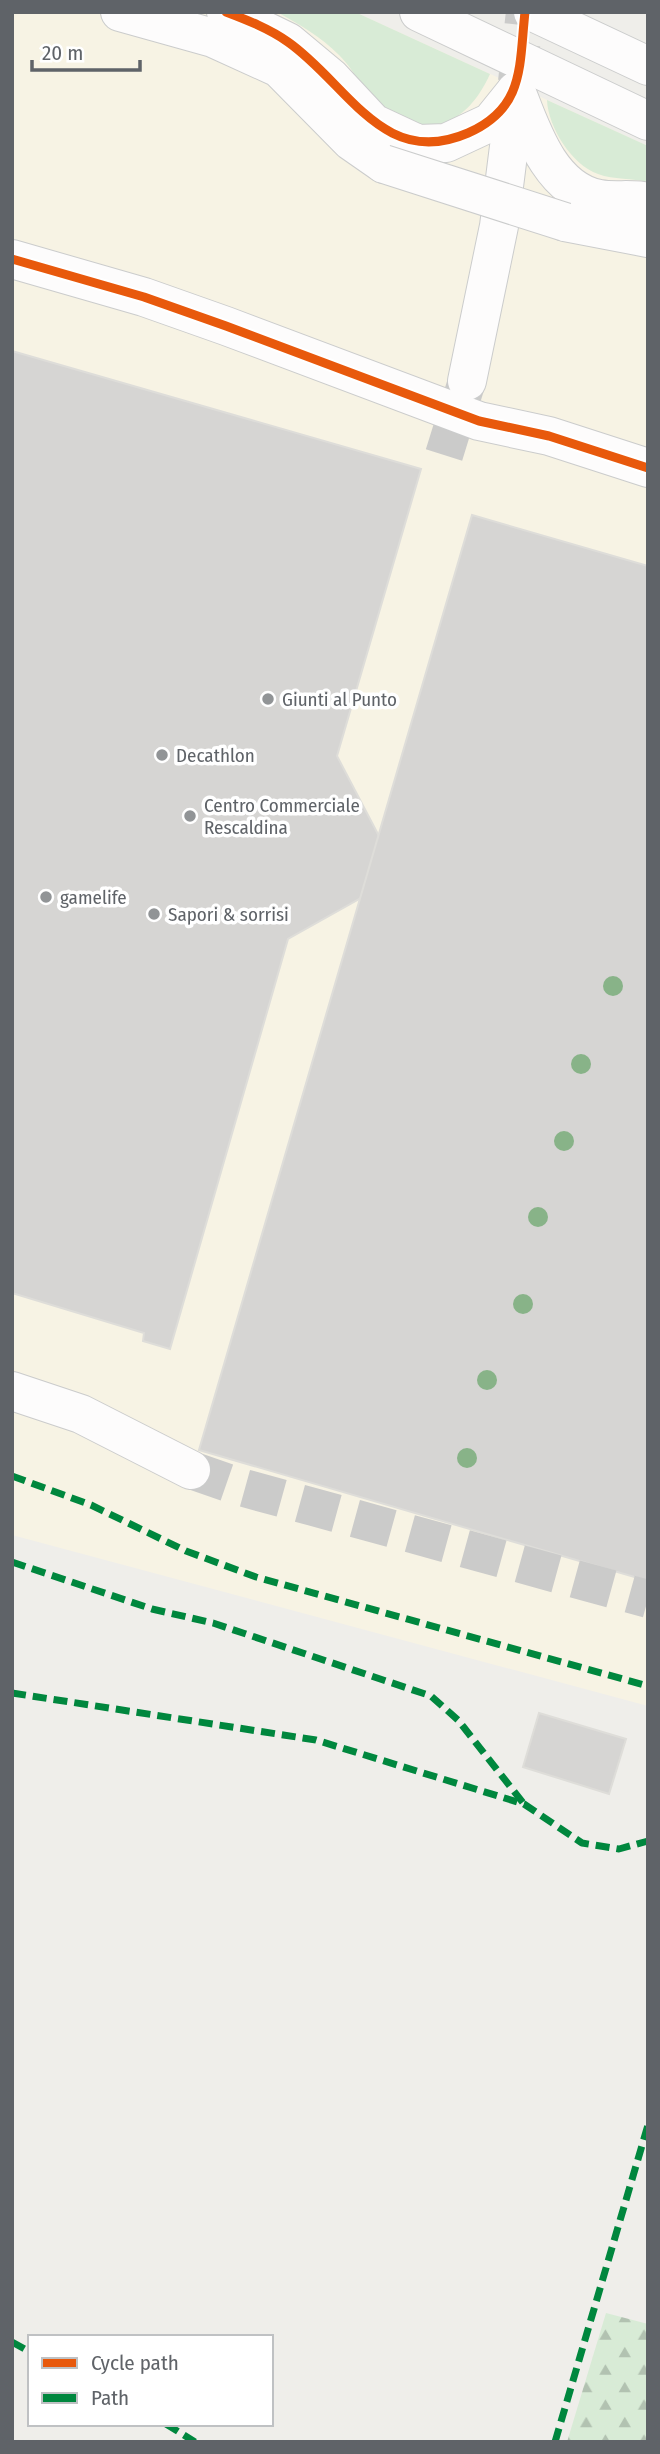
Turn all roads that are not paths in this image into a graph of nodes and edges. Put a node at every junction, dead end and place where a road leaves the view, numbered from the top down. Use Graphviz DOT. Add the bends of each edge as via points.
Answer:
graph roads {
  1 [pos="120,12"];
  2 [pos="226,12"];
  3 [pos="419,12"];
  4 [pos="533,12"];
  5 [pos="648,66"];
  6 [pos="517,86"];
  7 [pos="648,121"];
  8 [pos="648,202"];
  9 [pos="648,238"];
  10 [pos="12,259"];
  11 [pos="467,381"];
  12 [pos="648,468"];
  13 [pos="12,1391"];
  14 [pos="191,1470"];
  1 -- 9 [label="street, bridge" via="214,38 279,68 351,141 384,164 565,222"];
  2 -- 6 [label="street" via="288,42 330,77 373,123 418,144 446,143 491,122"];
  3 -- 7 [label="street"];
  4 -- 5 [label="street"];
  6 -- 8 [label="street" via="539,146 554,170 573,187 598,200"];
  6 -- 11 [label="street" via="499,226"];
  10 -- 12 [label="street" via="203,317 479,421 549,436"];
  13 -- 14 [label="street" via="81,1414"];
}
